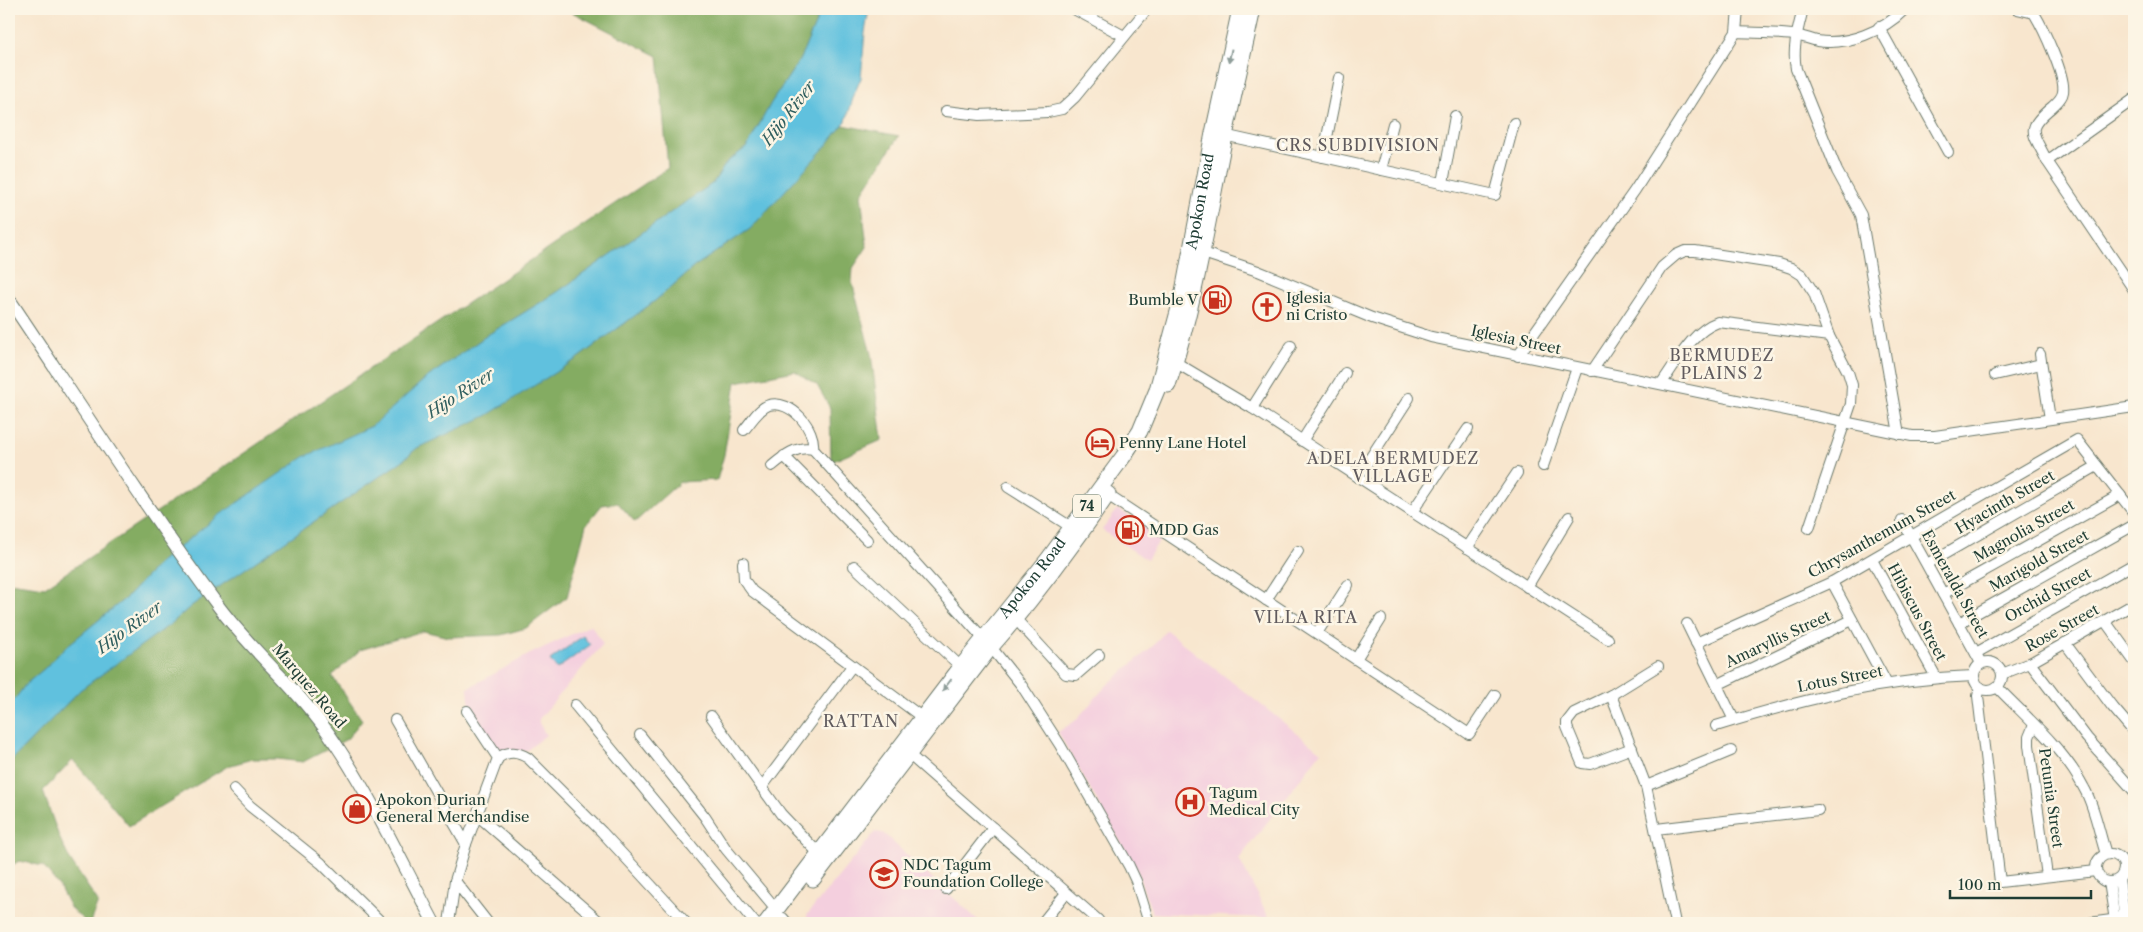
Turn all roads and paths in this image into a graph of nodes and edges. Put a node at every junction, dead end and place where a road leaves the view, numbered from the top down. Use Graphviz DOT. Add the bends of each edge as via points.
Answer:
graph roads {
  1 [pos="1074,9"];
  2 [pos="1147,9"];
  3 [pos="1240,9"];
  4 [pos="1253,9"];
  5 [pos="1738,9"];
  6 [pos="1803,9"];
  7 [pos="1905,9"];
  8 [pos="2017,9"];
  9 [pos="2035,11"];
  10 [pos="1879,27"];
  11 [pos="1736,32"];
  12 [pos="1796,35"];
  13 [pos="1124,36"];
  14 [pos="1339,78"];
  15 [pos="2134,99"];
  16 [pos="946,111"];
  17 [pos="1455,116"];
  18 [pos="1514,123"];
  19 [pos="1393,124"];
  20 [pos="1219,134"];
  21 [pos="1948,152"];
  22 [pos="1323,157"];
  23 [pos="2047,161"];
  24 [pos="1381,170"];
  25 [pos="1443,184"];
  26 [pos="1197,251"];
  27 [pos="2134,290"];
  28 [pos="9,299"];
  29 [pos="1830,336"];
  30 [pos="1291,346"];
  31 [pos="1518,356"];
  32 [pos="1170,360"];
  33 [pos="1577,368"];
  34 [pos="1592,371"];
  35 [pos="1345,373"];
  36 [pos="1995,375"];
  37 [pos="1661,384"];
  38 [pos="1409,398"];
  39 [pos="2134,407"];
  40 [pos="1252,408"];
  41 [pos="2050,419"];
  42 [pos="1845,421"];
  43 [pos="1468,429"];
  44 [pos="744,430"];
  45 [pos="1899,434"];
  46 [pos="1302,441"];
  47 [pos="813,449"];
  48 [pos="784,456"];
  49 [pos="772,466"];
  50 [pos="1543,466"];
  51 [pos="2097,466"];
  52 [pos="1517,473"];
  53 [pos="1358,477"];
  54 [pos="1008,487"];
  55 [pos="1103,492"];
  56 [pos="2120,495"];
  57 [pos="1412,512"];
  58 [pos="2134,513"];
  59 [pos="1569,517"];
  60 [pos="1902,520"];
  61 [pos="2134,525"];
  62 [pos="1071,528"];
  63 [pos="1809,528"];
  64 [pos="1911,536"];
  65 [pos="867,540"];
  66 [pos="1467,548"];
  67 [pos="1298,551"];
  68 [pos="1872,560"];
  69 [pos="743,563"];
  70 [pos="1927,564"];
  71 [pos="2134,564"];
  72 [pos="854,566"];
  73 [pos="1832,582"];
  74 [pos="1348,585"];
  75 [pos="1527,587"];
  76 [pos="1943,594"];
  77 [pos="1266,600"];
  78 [pos="2134,604"];
  79 [pos="1011,614"];
  80 [pos="1381,619"];
  81 [pos="1852,620"];
  82 [pos="2105,621"];
  83 [pos="1959,623"];
  84 [pos="1687,624"];
  85 [pos="1317,633"];
  86 [pos="1608,638"];
  87 [pos="987,643"];
  88 [pos="1696,643"];
  89 [pos="2065,643"];
  90 [pos="1976,653"];
  91 [pos="1099,656"];
  92 [pos="1356,659"];
  93 [pos="2134,660"];
  94 [pos="1981,663"];
  95 [pos="2030,663"];
  96 [pos="852,666"];
  97 [pos="1658,666"];
  98 [pos="961,667"];
  99 [pos="2002,674"];
  100 [pos="1974,676"];
  101 [pos="1936,678"];
  102 [pos="1887,684"];
  103 [pos="1716,685"];
  104 [pos="1997,686"];
  105 [pos="1980,687"];
  106 [pos="1496,695"];
  107 [pos="1611,695"];
  108 [pos="575,704"];
  109 [pos="467,711"];
  110 [pos="712,716"];
  111 [pos="395,720"];
  112 [pos="1734,720"];
  113 [pos="927,721"];
  114 [pos="2034,725"];
  115 [pos="1716,726"];
  116 [pos="2134,732"];
  117 [pos="640,735"];
  118 [pos="1632,748"];
  119 [pos="905,751"];
  120 [pos="1731,751"];
  121 [pos="498,758"];
  122 [pos="1646,786"];
  123 [pos="762,787"];
  124 [pos="234,789"];
  125 [pos="2134,791"];
  126 [pos="1818,810"];
  127 [pos="477,815"];
  128 [pos="993,828"];
  129 [pos="1656,829"];
  130 [pos="466,844"];
  131 [pos="2106,854"];
  132 [pos="822,858"];
  133 [pos="2130,865"];
  134 [pos="2096,870"];
  135 [pos="2047,876"];
  136 [pos="455,881"];
  137 [pos="2114,881"];
  138 [pos="946,889"];
  139 [pos="1066,893"];
  140 [pos="2134,917"];
  141 [pos="781,919"];
  142 [pos="1098,920"];
  143 [pos="2120,921"];
  144 [pos="382,923"];
  145 [pos="434,923"];
  146 [pos="449,923"];
  147 [pos="488,923"];
  148 [pos="601,923"];
  149 [pos="686,923"];
  150 [pos="755,923"];
  151 [pos="766,923"];
  152 [pos="1042,923"];
  153 [pos="1149,923"];
  154 [pos="1675,923"];
  155 [pos="2089,923"];
  1 -- 13 [label="street"];
  2 -- 13 [label="street"];
  3 -- 20 [label="highway, Apokon Road / 74, one-way"];
  4 -- 20 [label="highway, Apokon Road / 74"];
  5 -- 11 [label="street"];
  6 -- 12 [label="street"];
  7 -- 10 [label="street"];
  8 -- 9 [label="street"];
  9 -- 23 [label="street" via="2048,38 2063,85 2061,98 2033,126"];
  10 -- 12 [label="street" via="1847,41 1817,41"];
  10 -- 21 [label="street"];
  11 -- 12 [label="street"];
  11 -- 31 [label="street" via="1635,190"];
  12 -- 45 [label="street" via="1794,56 1801,83 1837,171 1861,215"];
  13 -- 16 [label="street" via="1062,109 994,114"];
  14 -- 22 [label="street"];
  15 -- 23 [label="street"];
  17 -- 25 [label="street"];
  18 -- 25 [label="street" via="1494,195"];
  19 -- 24 [label="street"];
  20 -- 22 [label="street"];
  20 -- 26 [label="highway, Apokon Road / 74"];
  22 -- 24 [label="street"];
  23 -- 27 [label="street"];
  24 -- 25 [label="street"];
  26 -- 31 [label="street, Iglesia Street" via="1258,271 1402,329"];
  26 -- 32 [label="highway, Apokon Road / 74" via="1182,297"];
  28 -- 145 [label="main road, Marquez Road" via="156,519 221,609 321,722 352,770"];
  29 -- 34 [label="street" via="1809,284 1790,268 1696,251 1685,252 1667,262 1655,275"];
  29 -- 37 [label="street" via="1718,322 1694,337"];
  29 -- 42 [label="street" via="1852,385 1851,404"];
  30 -- 40 [label="street"];
  31 -- 33 [label="street, Iglesia Street"];
  32 -- 40 [label="street"];
  32 -- 55 [label="highway, Apokon Road / 74" via="1140,431"];
  33 -- 34 [label="street, Iglesia Street"];
  33 -- 50 [label="street"];
  34 -- 37 [label="street, Iglesia Street"];
  35 -- 46 [label="street"];
  36 -- 41 [label="street" via="2041,359"];
  37 -- 42 [label="street, Iglesia Street"];
  38 -- 53 [label="street"];
  39 -- 41 [label="street, Iglesia Street"];
  40 -- 46 [label="street"];
  41 -- 45 [label="street, Iglesia Street" via="1935,436"];
  42 -- 45 [label="street, Iglesia Street"];
  42 -- 63 [label="street"];
  43 -- 57 [label="street"];
  44 -- 47 [label="street" via="767,406 784,406 803,421 813,435"];
  46 -- 53 [label="street"];
  47 -- 48 [label="street" via="806,447"];
  47 -- 87 [label="street"];
  48 -- 49 [label="street"];
  48 -- 65 [label="street"];
  51 -- 56 [label="street"];
  51 -- 64 [label="street, Chrysanthemum Street" via="2077,440"];
  51 -- 70 [label="street, Hyacinth Street"];
  52 -- 66 [label="street"];
  53 -- 57 [label="street"];
  54 -- 62 [label="street"];
  55 -- 62 [label="highway, Apokon Road / 74"];
  55 -- 77 [label="street"];
  55 -- 79 [label="highway, Apokon Road / 74" via="1080,534"];
  56 -- 58 [label="street"];
  56 -- 76 [label="street, Magnolia Street"];
  57 -- 66 [label="street"];
  59 -- 75 [label="street"];
  60 -- 64 [label="street, Esmeralda Street"];
  61 -- 83 [label="street, Marigold Street"];
  62 -- 79 [label="highway, Apokon Road / 74"];
  64 -- 68 [label="street, Chrysanthemum Street"];
  64 -- 70 [label="street, Esmeralda Street"];
  66 -- 75 [label="street"];
  67 -- 77 [label="street"];
  68 -- 73 [label="street, Chrysanthemum Street"];
  68 -- 101 [label="street, Hibiscus Street"];
  69 -- 96 [label="street" via="744,580 752,591"];
  70 -- 76 [label="street, Esmeralda Street"];
  71 -- 90 [label="street, Orchid Street"];
  72 -- 98 [label="street"];
  73 -- 81 [label="street"];
  73 -- 88 [label="street, Chrysanthemum Street"];
  74 -- 85 [label="street"];
  75 -- 86 [label="street"];
  76 -- 83 [label="street, Esmeralda Street"];
  77 -- 85 [label="street"];
  78 -- 82 [label="street, Rose Street"];
  79 -- 87 [label="highway, Apokon Road / 74"];
  79 -- 91 [label="street" via="1066,674 1076,675"];
  80 -- 92 [label="street"];
  81 -- 102 [label="street"];
  81 -- 103 [label="street, Amaryllis Street"];
  82 -- 89 [label="street, Rose Street"];
  82 -- 93 [label="street"];
  83 -- 90 [label="street, Esmeralda Street"];
  84 -- 88 [label="street"];
  85 -- 92 [label="street"];
  87 -- 98 [label="highway, Apokon Road / 74"];
  87 -- 113 [label="highway, Apokon Road / 74"];
  87 -- 153 [label="street" via="1022,686 1065,753 1133,874"];
  88 -- 103 [label="street"];
  89 -- 95 [label="street, Rose Street"];
  89 -- 116 [label="street"];
  90 -- 94 [label="street, Esmeralda Street"];
  92 -- 106 [label="street" via="1468,734"];
  94 -- 99 [label="street" via="1996,664"];
  94 -- 100 [label="street"];
  95 -- 99 [label="street, Rose Street"];
  95 -- 125 [label="street" via="2087,738"];
  96 -- 113 [label="street"];
  96 -- 123 [label="street"];
  97 -- 107 [label="street"];
  98 -- 113 [label="highway, Apokon Road / 74, one-way"];
  99 -- 104 [label="street"];
  100 -- 101 [label="street, Lotus Street"];
  100 -- 105 [label="street"];
  101 -- 102 [label="street, Lotus Street"];
  102 -- 112 [label="street, Lotus Street" via="1820,696"];
  103 -- 112 [label="street"];
  104 -- 105 [label="street" via="1988,690"];
  104 -- 114 [label="street"];
  105 -- 135 [label="street" via="1979,703 2000,882"];
  107 -- 118 [label="street"];
  107 -- 118 [label="street" via="1569,718 1567,727 1576,751 1582,763 1586,764"];
  108 -- 150 [label="street"];
  109 -- 121 [label="street"];
  110 -- 123 [label="street"];
  111 -- 130 [label="street"];
  112 -- 115 [label="street, Lotus Street"];
  113 -- 119 [label="highway, Apokon Road / 74"];
  114 -- 131 [label="street" via="2086,790"];
  114 -- 135 [label="street, Petunia Street" via="2029,745"];
  117 -- 141 [label="street"];
  118 -- 122 [label="street"];
  119 -- 128 [label="street"];
  119 -- 132 [label="highway, Apokon Road / 74"];
  120 -- 122 [label="street"];
  121 -- 127 [label="street"];
  121 -- 149 [label="street" via="511,752 528,758"];
  122 -- 129 [label="street"];
  123 -- 132 [label="street" via="781,814"];
  124 -- 144 [label="street" via="250,806 321,863"];
  126 -- 129 [label="street"];
  127 -- 130 [label="street"];
  127 -- 148 [label="street"];
  128 -- 138 [label="street"];
  128 -- 139 [label="street"];
  129 -- 154 [label="street"];
  130 -- 136 [label="street"];
  131 -- 133 [label="street" via="2120,857"];
  131 -- 134 [label="street" via="2098,860"];
  132 -- 141 [label="highway, Apokon Road / 74"];
  133 -- 137 [label="street" via="2123,876"];
  134 -- 135 [label="street"];
  134 -- 137 [label="street" via="2101,878"];
  136 -- 146 [label="street"];
  136 -- 147 [label="street"];
  137 -- 143 [label="street" via="2124,912"];
  139 -- 142 [label="street"];
  139 -- 152 [label="street"];
  140 -- 143 [label="street"];
  141 -- 151 [label="highway, Apokon Road / 74"];
  143 -- 155 [label="street"];
}
